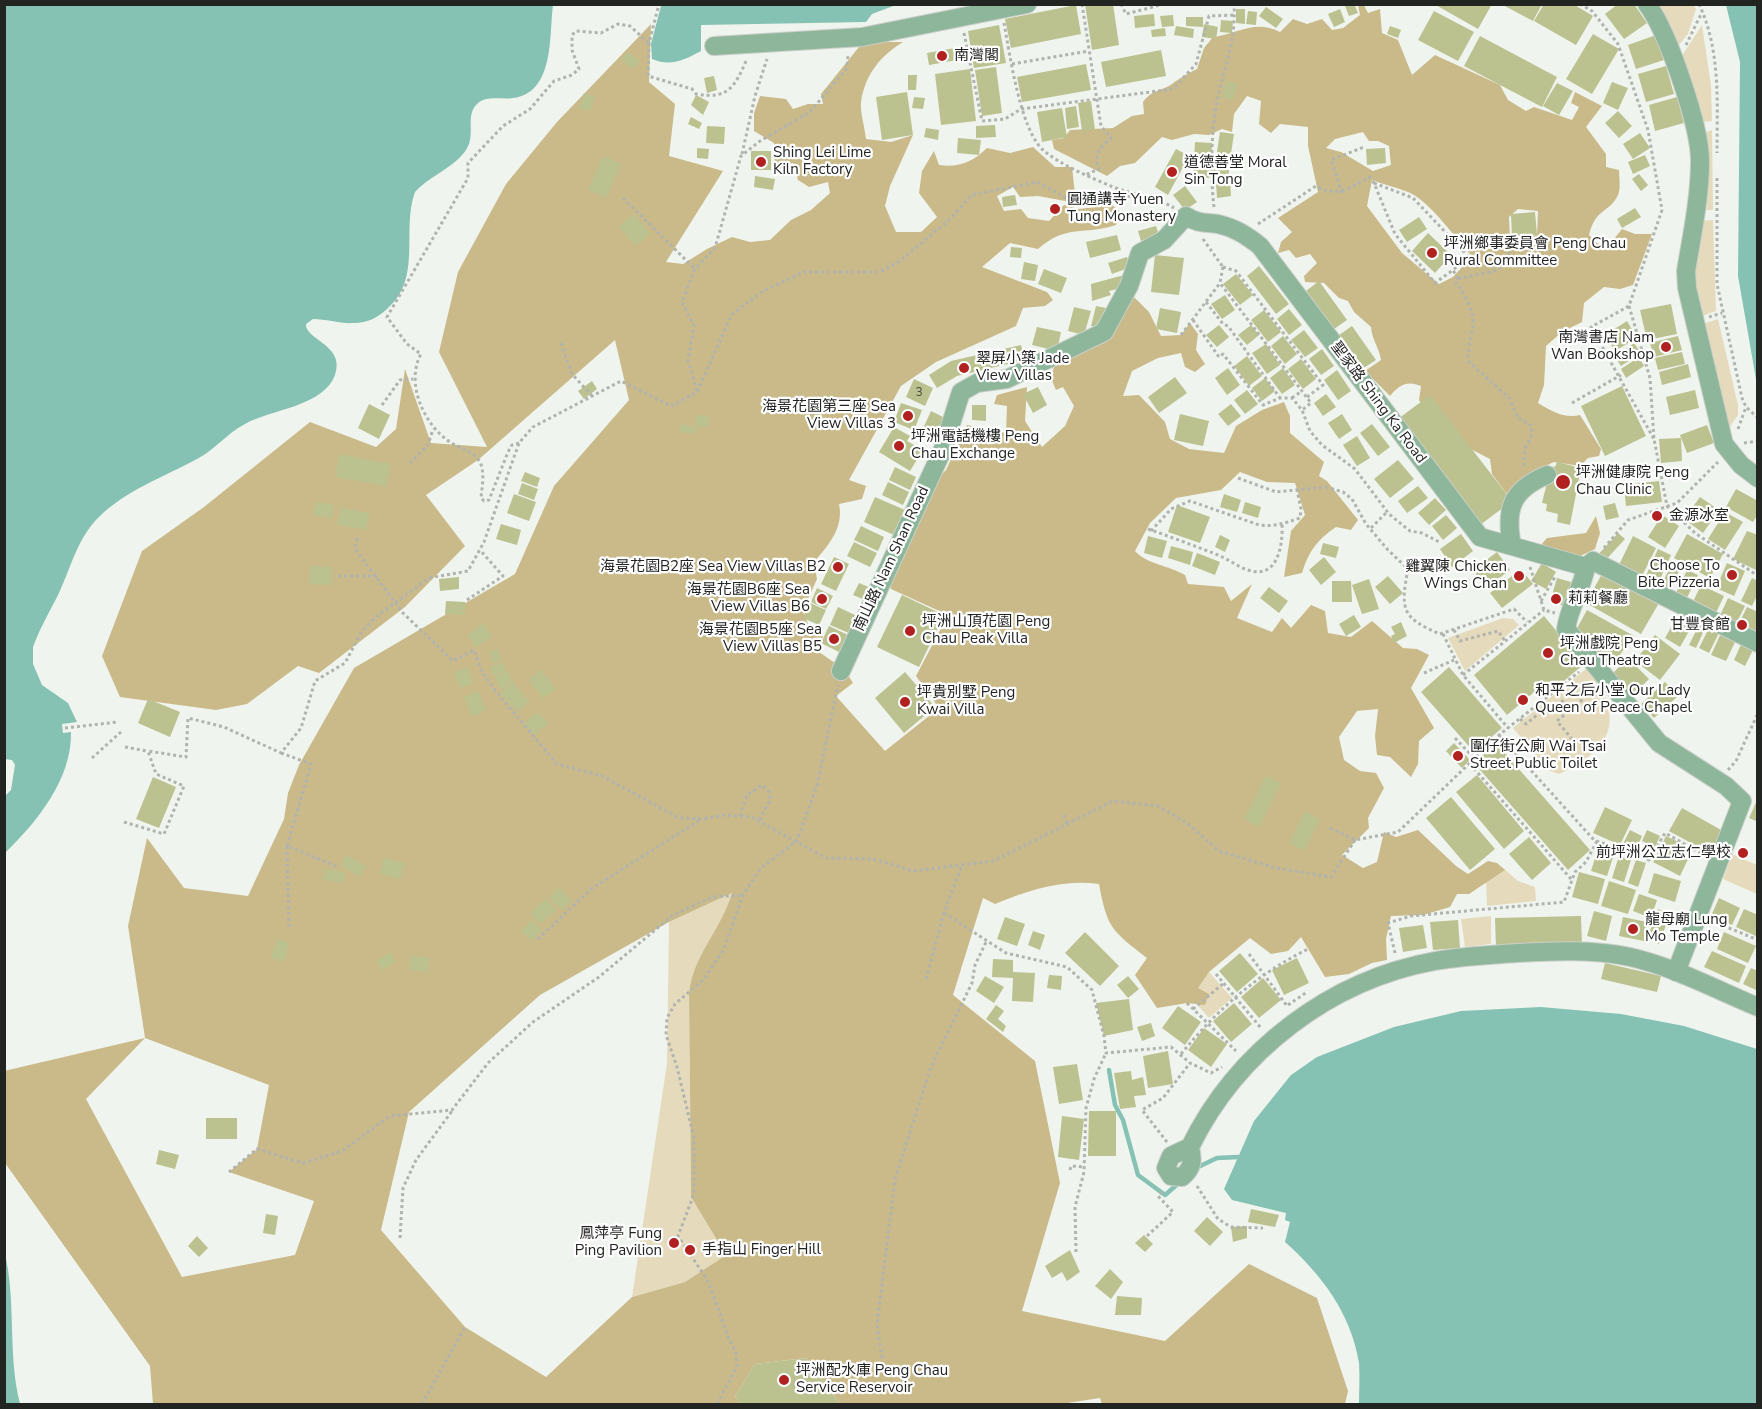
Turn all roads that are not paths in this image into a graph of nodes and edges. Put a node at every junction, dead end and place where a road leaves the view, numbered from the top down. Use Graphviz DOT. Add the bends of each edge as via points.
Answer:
graph roads {
  1 [pos="1027,4"];
  2 [pos="1647,4"];
  3 [pos="714,46"];
  4 [pos="1186,216"];
  5 [pos="1547,475"];
  6 [pos="1758,478"];
  7 [pos="1517,548"];
  8 [pos="1589,564"];
  9 [pos="1758,643"];
  10 [pos="840,671"];
  11 [pos="1676,972"];
  12 [pos="1758,1007"];
  13 [pos="1189,1172"];
  1 -- 3 [label="street" via="851,38"];
  2 -- 6 [label="street" via="1662,31 1697,131 1700,160 1687,288 1718,422 1730,452"];
  4 -- 7 [label="street, 聖家路 Shing Ka Road" via="1197,224 1215,224 1245,234 1260,246 1480,537"];
  4 -- 10 [label="street, 南山路 Nam Shan Road" via="1164,240 1140,253 1129,286 1104,332 1007,379 977,383 961,392 942,449"];
  5 -- 7 [label="street" via="1514,496 1508,529"];
  7 -- 8 [label="street, 聖家路 Shing Ka Road"];
  8 -- 9 [label="street, 聖家路 Shing Ka Road"];
  8 -- 11 [label="street" via="1566,629 1659,743 1719,781 1742,801"];
  11 -- 12 [label="street"];
  11 -- 13 [label="street" via="1630,957 1566,950 1435,961 1379,976 1323,1002 1261,1048 1231,1083 1189,1147 1193,1160"];
}
